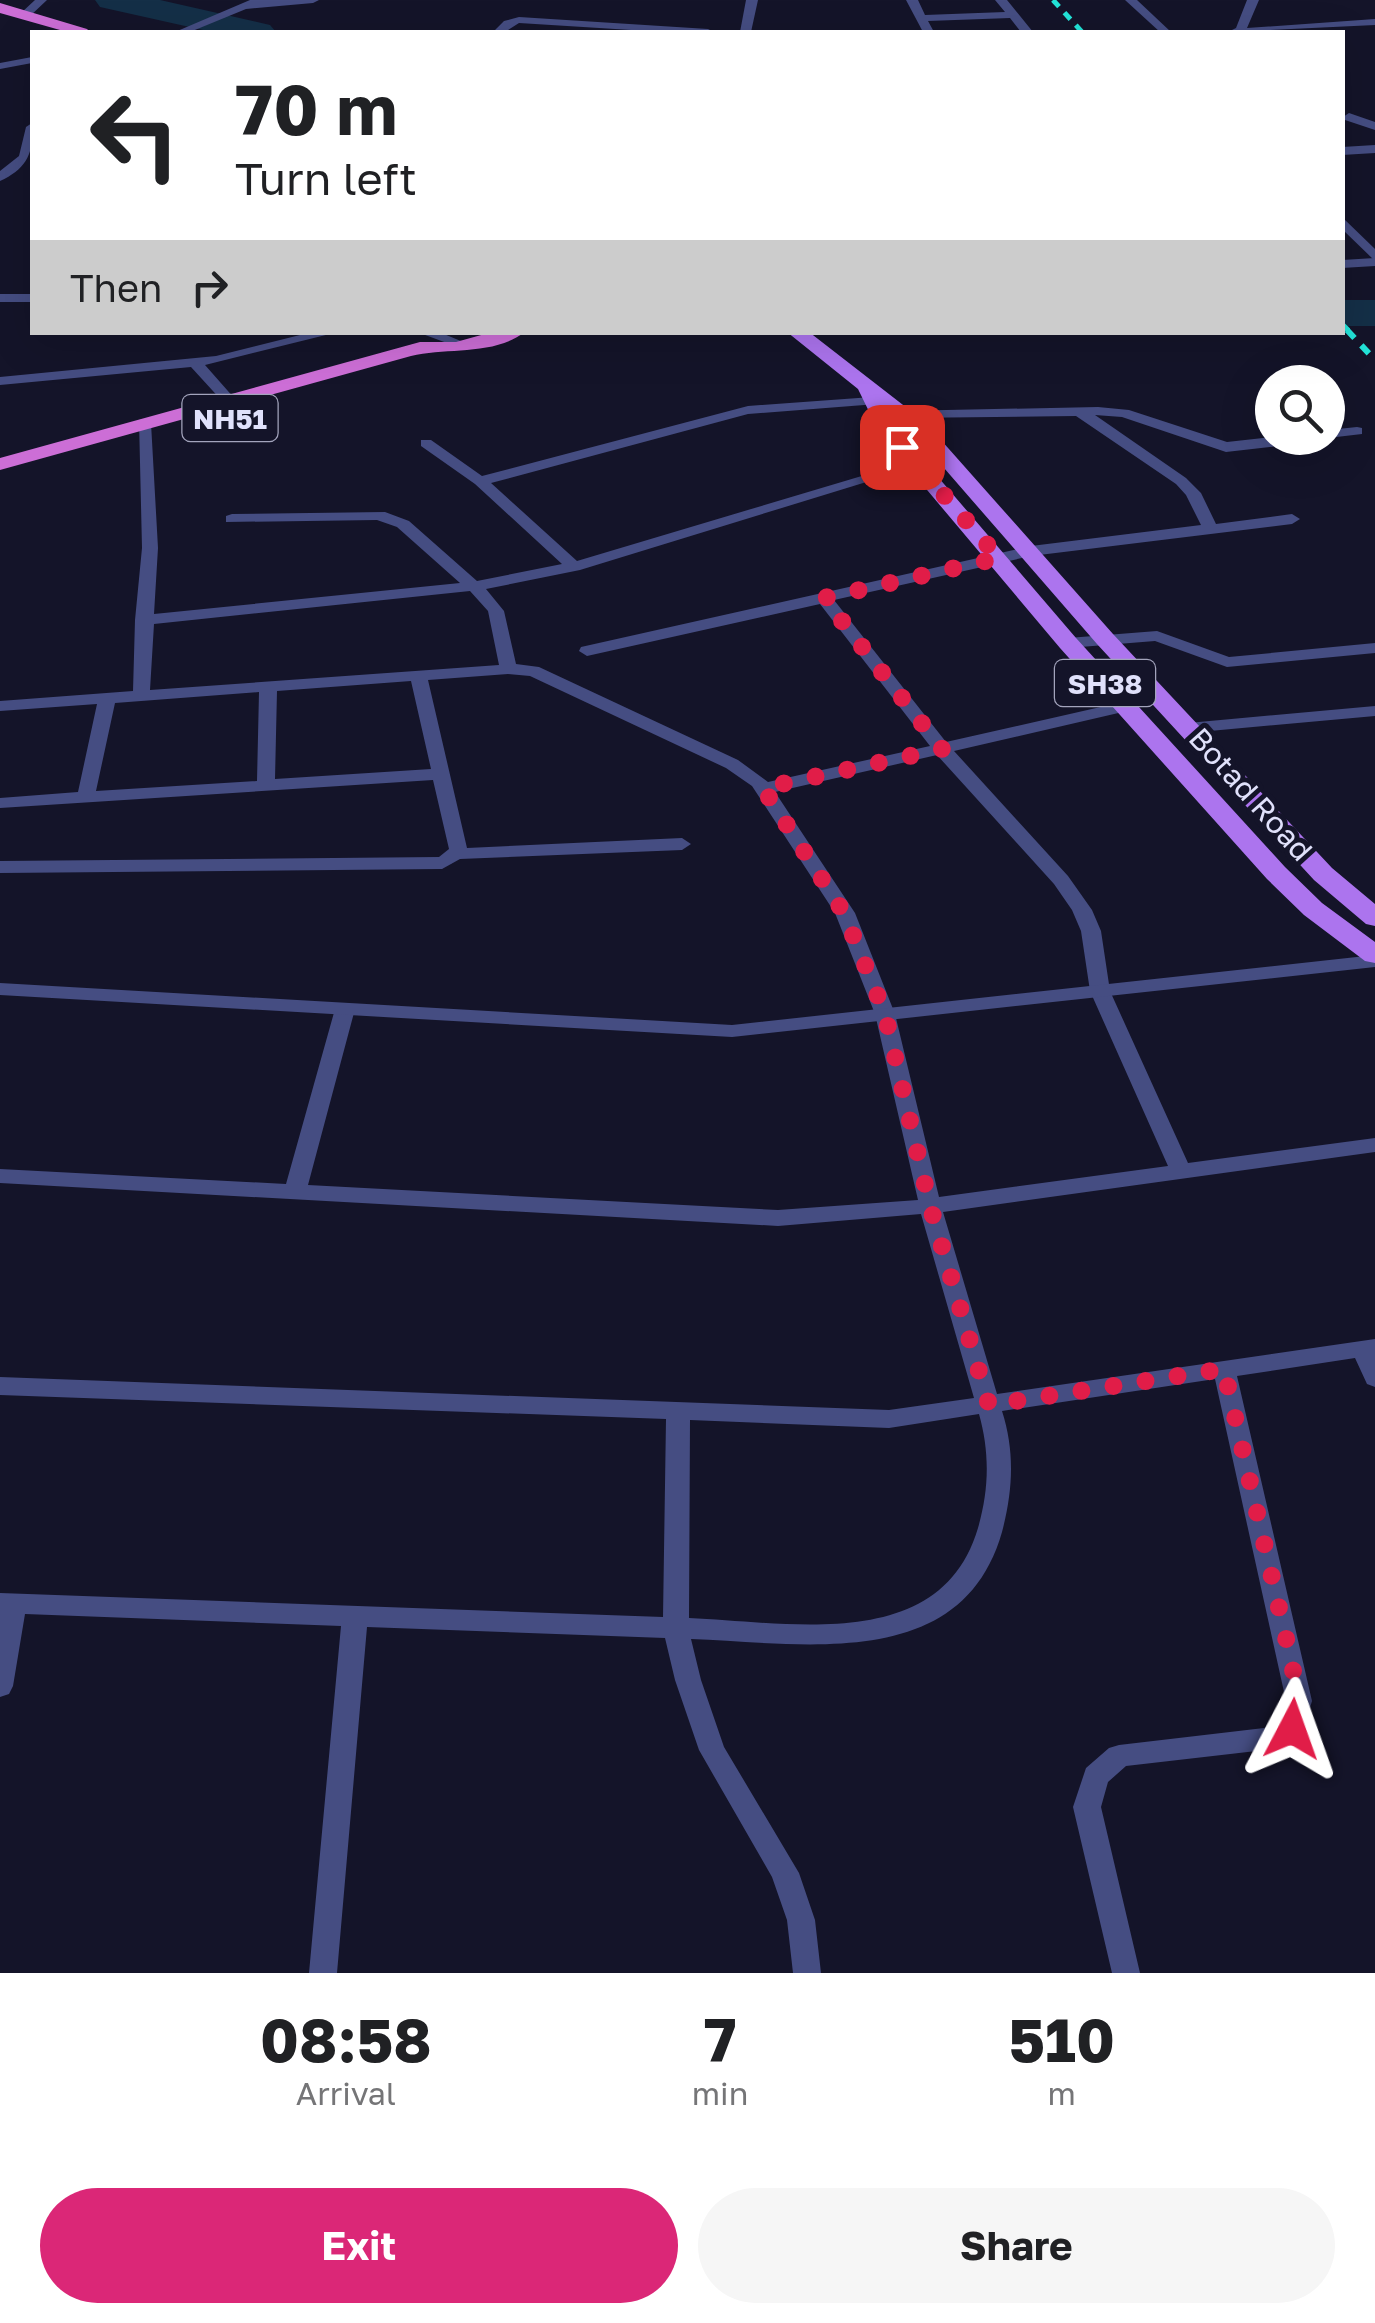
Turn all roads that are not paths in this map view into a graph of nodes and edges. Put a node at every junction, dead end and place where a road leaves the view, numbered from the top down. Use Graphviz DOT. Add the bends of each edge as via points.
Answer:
graph roads {
  1 [pos="41,0"];
  2 [pos="260,0"];
  3 [pos="313,0"];
  4 [pos="752,0"];
  5 [pos="912,0"];
  6 [pos="1001,0"];
  7 [pos="1132,0"];
  8 [pos="1253,0"];
  9 [pos="0,8"];
  10 [pos="243,8"];
  11 [pos="25,15"];
  12 [pos="1012,15"];
  13 [pos="921,18"];
  14 [pos="1375,22"];
  15 [pos="75,30"];
  16 [pos="186,30"];
  17 [pos="502,30"];
  18 [pos="677,30"];
  19 [pos="745,30"];
  20 [pos="927,30"];
  21 [pos="1025,30"];
  22 [pos="1164,30"];
  23 [pos="1241,30"];
  24 [pos="1278,30"];
  25 [pos="30,60"];
  26 [pos="2,64"];
  27 [pos="1345,113"];
  28 [pos="1375,126"];
  29 [pos="1368,150"];
  30 [pos="30,156"];
  31 [pos="1375,165"];
  32 [pos="0,177"];
  33 [pos="1345,224"];
  34 [pos="1375,259"];
  35 [pos="1345,264"];
  36 [pos="0,298"];
  37 [pos="30,298"];
  38 [pos="320,335"];
  39 [pos="431,335"];
  40 [pos="505,335"];
  41 [pos="799,335"];
  42 [pos="461,347"];
  43 [pos="195,363"];
  44 [pos="0,381"];
  45 [pos="868,394"];
  46 [pos="228,399"];
  47 [pos="1080,412"];
  48 [pos="903,414"];
  49 [pos="1357,431"];
  50 [pos="144,432"];
  51 [pos="1345,432"];
  52 [pos="426,442"];
  53 [pos="1255,443"];
  54 [pos="0,464"];
  55 [pos="917,464"];
  56 [pos="480,481"];
  57 [pos="0,482"];
  58 [pos="232,519"];
  59 [pos="1292,519"];
  60 [pos="1210,528"];
  61 [pos="1031,551"];
  62 [pos="999,558"];
  63 [pos="574,567"];
  64 [pos="475,586"];
  65 [pos="824,598"];
  66 [pos="143,620"];
  67 [pos="1105,639"];
  68 [pos="1068,642"];
  69 [pos="1375,648"];
  70 [pos="587,651"];
  71 [pos="508,669"];
  72 [pos="418,676"];
  73 [pos="268,687"];
  74 [pos="141,696"];
  75 [pos="107,699"];
  76 [pos="0,706"];
  77 [pos="1127,706"];
  78 [pos="1375,710"];
  79 [pos="1188,728"];
  80 [pos="942,749"];
  81 [pos="440,774"];
  82 [pos="266,786"];
  83 [pos="763,788"];
  84 [pos="86,797"];
  85 [pos="0,803"];
  86 [pos="682,844"];
  87 [pos="456,854"];
  88 [pos="0,867"];
  89 [pos="1375,918"];
  90 [pos="1375,958"];
  91 [pos="0,989"];
  92 [pos="1100,991"];
  93 [pos="345,1008"];
  94 [pos="885,1014"];
  95 [pos="1375,1146"];
  96 [pos="1180,1172"];
  97 [pos="0,1176"];
  98 [pos="294,1192"];
  99 [pos="930,1206"];
  100 [pos="1369,1348"];
  101 [pos="1224,1369"];
  102 [pos="1375,1378"];
  103 [pos="0,1386"];
  104 [pos="989,1405"];
  105 [pos="678,1411"];
  106 [pos="7,1603"];
  107 [pos="355,1616"];
  108 [pos="676,1628"];
  109 [pos="0,1686"];
  110 [pos="323,1973"];
  111 [pos="807,1973"];
  112 [pos="1126,1973"];
  1 -- 11 [label="street"];
  2 -- 10 [label="street"];
  3 -- 10 [label="street"];
  4 -- 19 [label="street"];
  5 -- 13 [label="street"];
  6 -- 12 [label="street"];
  7 -- 22 [label="street"];
  8 -- 23 [label="street"];
  9 -- 11 [label="highway"];
  10 -- 16 [label="street"];
  11 -- 15 [label="highway"];
  12 -- 13 [label="street"];
  12 -- 21 [label="street"];
  13 -- 20 [label="street"];
  14 -- 24 [label="street"];
  17 -- 18 [label="street" via="520,20"];
  25 -- 26 [label="street"];
  27 -- 28 [label="street"];
  29 -- 31 [label="street"];
  30 -- 32 [label="street"];
  33 -- 34 [label="street"];
  34 -- 35 [label="street"];
  36 -- 37 [label="street"];
  38 -- 43 [label="street"];
  39 -- 42 [label="street"];
  40 -- 42 [label="highway, NH51"];
  41 -- 45 [label="main road, Botad Road / SH38"];
  42 -- 46 [label="highway, NH51" via="427,346"];
  42 -- 50 [label="highway, NH51" via="437,362"];
  43 -- 44 [label="street"];
  43 -- 46 [label="street"];
  45 -- 48 [label="main road, Botad Road / SH38"];
  45 -- 55 [label="main road, Botad Road / SH38" via="887,430"];
  45 -- 56 [label="street" via="748,410"];
  46 -- 50 [label="highway, NH51"];
  47 -- 48 [label="street"];
  47 -- 53 [label="street" via="1124,414 1226,446"];
  47 -- 60 [label="street" via="1181,481"];
  48 -- 61 [label="main road, Botad Road / SH38"];
  49 -- 51 [label="street"];
  50 -- 54 [label="highway, NH51"];
  50 -- 57 [label="highway, NH51"];
  50 -- 66 [label="street" via="150,548"];
  52 -- 56 [label="street"];
  55 -- 62 [label="main road, Botad Road / SH38"];
  55 -- 63 [label="street"];
  56 -- 63 [label="street"];
  58 -- 64 [label="street" via="379,514 403,524"];
  59 -- 60 [label="street"];
  60 -- 61 [label="street"];
  61 -- 62 [label="street"];
  61 -- 67 [label="main road, Botad Road / SH38"];
  62 -- 65 [label="street"];
  62 -- 68 [label="main road, Botad Road / SH38"];
  63 -- 64 [label="street"];
  64 -- 66 [label="street"];
  64 -- 71 [label="street" via="496,611"];
  65 -- 70 [label="street"];
  65 -- 80 [label="street"];
  66 -- 74 [label="street"];
  67 -- 68 [label="street"];
  67 -- 69 [label="street" via="1157,636 1228,662"];
  67 -- 79 [label="main road, Botad Road / SH38"];
  68 -- 77 [label="main road, Botad Road / SH38"];
  71 -- 72 [label="street"];
  71 -- 83 [label="street" via="552,678 732,764"];
  72 -- 73 [label="street"];
  72 -- 81 [label="street"];
  73 -- 74 [label="street"];
  73 -- 82 [label="street"];
  74 -- 75 [label="street"];
  75 -- 76 [label="street"];
  75 -- 84 [label="street"];
  77 -- 80 [label="street"];
  77 -- 90 [label="main road, Botad Road / SH38" via="1276,873"];
  78 -- 79 [label="street"];
  79 -- 89 [label="main road, Botad Road / SH38" via="1322,874"];
  80 -- 83 [label="street"];
  80 -- 92 [label="street" via="1082,910"];
  81 -- 82 [label="street"];
  81 -- 87 [label="street"];
  82 -- 84 [label="street"];
  83 -- 94 [label="street" via="844,913"];
  84 -- 85 [label="street"];
  86 -- 87 [label="street"];
  87 -- 88 [label="street" via="442,863"];
  90 -- 92 [label="street"];
  91 -- 93 [label="street"];
  92 -- 94 [label="street"];
  92 -- 96 [label="street"];
  93 -- 94 [label="street" via="732,1031"];
  93 -- 98 [label="street"];
  94 -- 99 [label="street"];
  95 -- 96 [label="street"];
  96 -- 99 [label="street"];
  97 -- 98 [label="street"];
  98 -- 99 [label="street" via="778,1218"];
  99 -- 104 [label="street"];
  100 -- 101 [label="street"];
  100 -- 102 [label="street"];
  101 -- 104 [label="street"];
  101 -- 112 [label="street" via="1298,1701 1292,1729 1265,1739 1119,1756 1096,1776 1087,1807"];
  103 -- 105 [label="street"];
  104 -- 105 [label="street" via="889,1418"];
  104 -- 108 [label="street" via="1000,1444 998,1500 986,1546 959,1590 917,1619 879,1630"];
  105 -- 108 [label="street"];
  106 -- 107 [label="street"];
  106 -- 109 [label="street"];
  107 -- 108 [label="street"];
  107 -- 110 [label="street"];
  108 -- 111 [label="street" via="712,1750 785,1873 801,1920"];
}
